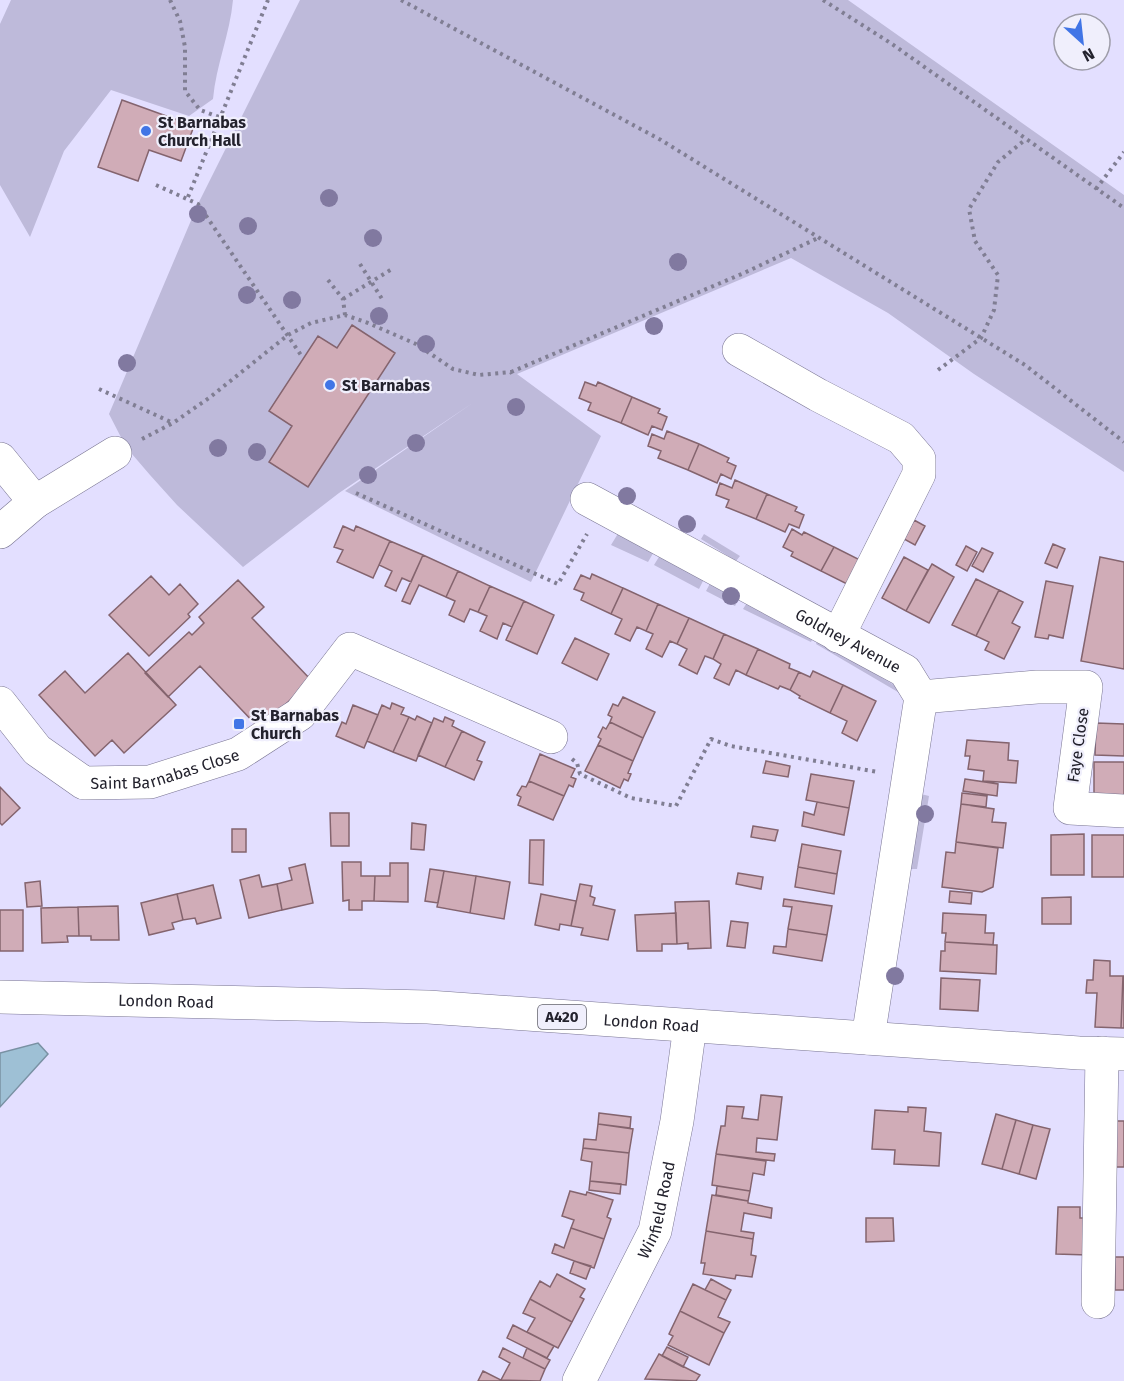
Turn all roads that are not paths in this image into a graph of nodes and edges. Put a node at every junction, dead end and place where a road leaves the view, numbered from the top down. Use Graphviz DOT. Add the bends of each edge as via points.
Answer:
graph roads {
  1 [pos="739,350"];
  2 [pos="115,453"];
  3 [pos="0,459"];
  4 [pos="35,502"];
  5 [pos="595,503"];
  6 [pos="0,532"];
  7 [pos="838,636"];
  8 [pos="921,697"];
  9 [pos="0,703"];
  10 [pos="551,737"];
  11 [pos="1124,811"];
  12 [pos="0,997"];
  13 [pos="690,1026"];
  14 [pos="868,1038"];
  15 [pos="1113,1054"];
  16 [pos="1098,1302"];
  17 [pos="579,1381"];
  1 -- 7 [label="street" via="901,438 919,459 918,474"];
  2 -- 4 [label="street"];
  3 -- 4 [label="street"];
  4 -- 6 [label="street"];
  5 -- 7 [label="street, Goldney Avenue"];
  7 -- 8 [label="street, Goldney Avenue" via="905,671"];
  8 -- 11 [label="street, Faye Close" via="1086,687 1070,808"];
  8 -- 14 [label="street"];
  9 -- 10 [label="street, Saint Barnabas Close" via="37,750 84,783 150,782 238,754 300,714 350,649"];
  12 -- 13 [label="street, London Road / A420" via="428,1007"];
  13 -- 14 [label="street, London Road / A420"];
  13 -- 17 [label="street, Winfield Road" via="655,1232"];
  14 -- 15 [label="street, London Road / A420"];
  15 -- 16 [label="street"];
}
